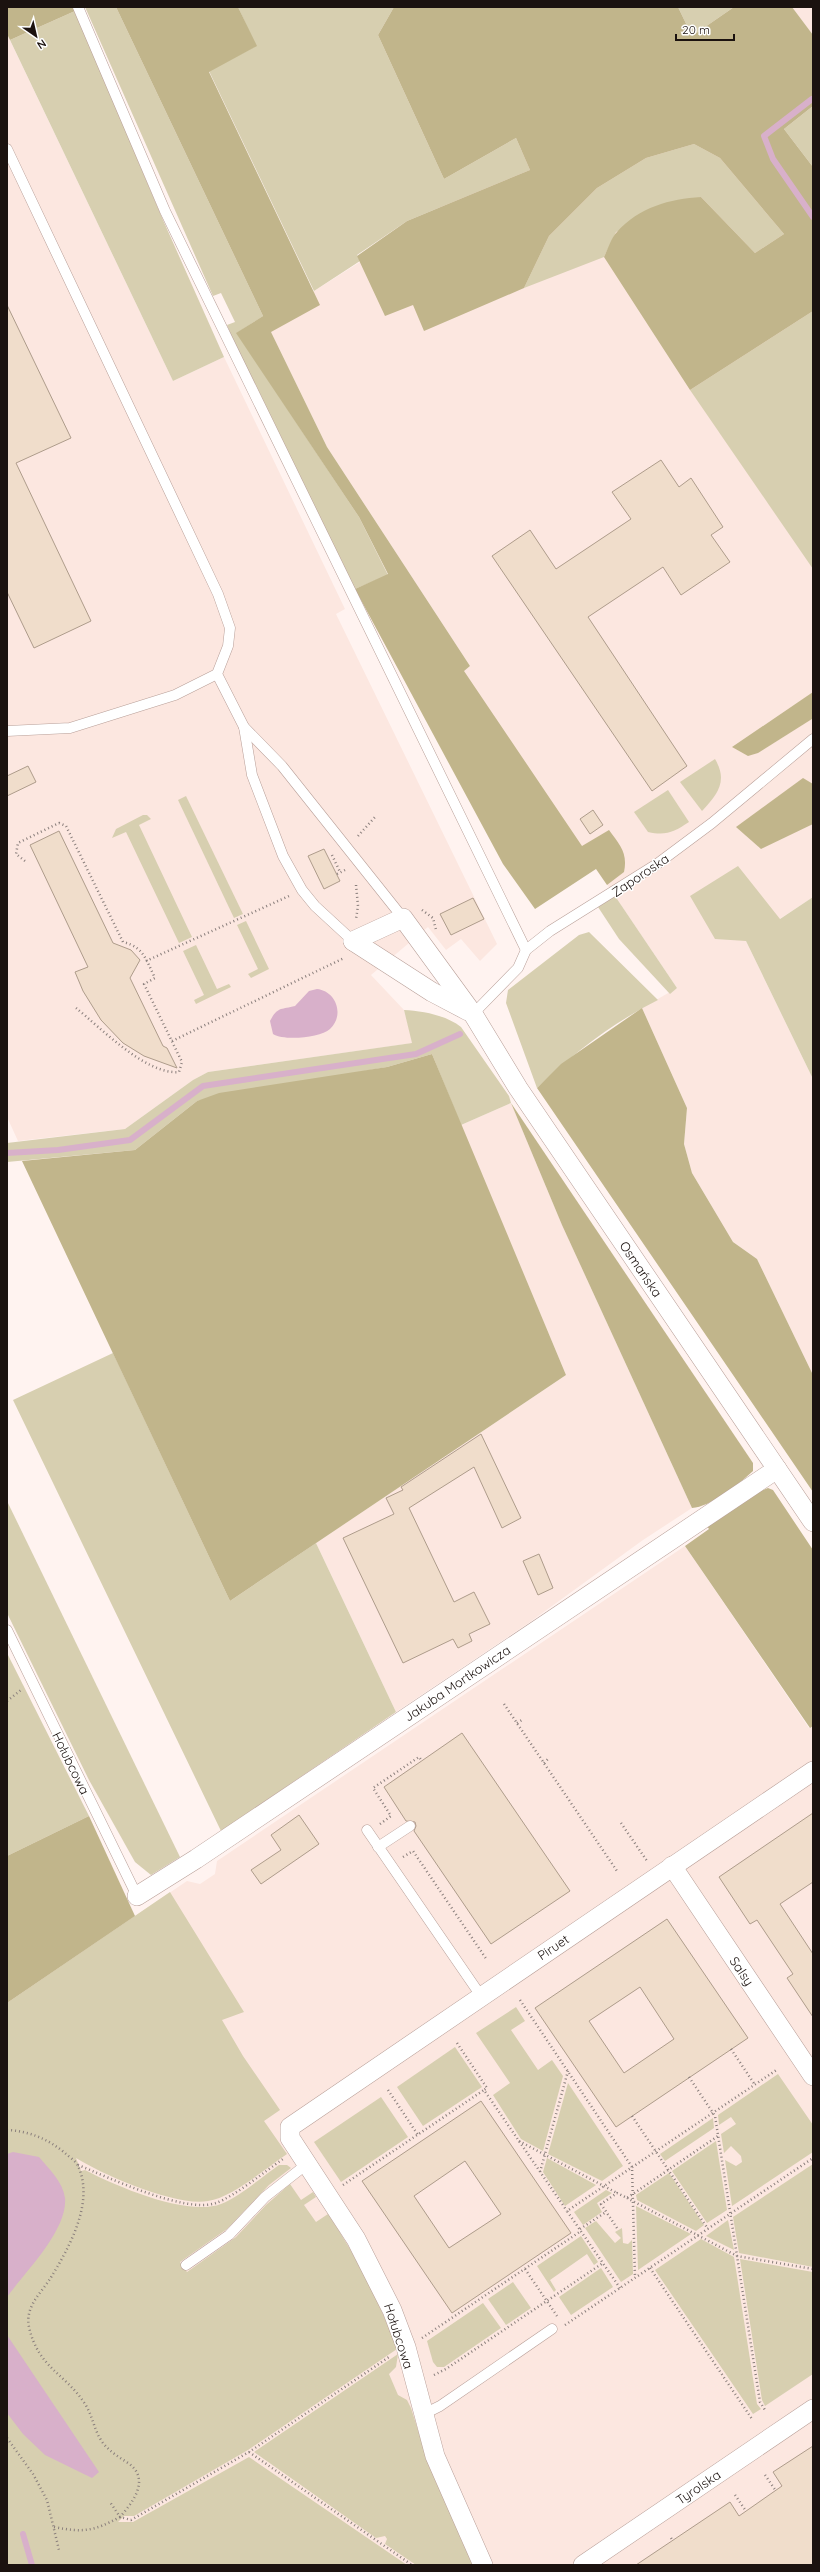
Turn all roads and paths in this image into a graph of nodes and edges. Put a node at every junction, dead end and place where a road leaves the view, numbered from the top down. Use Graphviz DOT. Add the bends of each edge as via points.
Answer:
graph roads {
  1 [pos="78,7"];
  2 [pos="7,149"];
  3 [pos="217,674"];
  4 [pos="244,726"];
  5 [pos="7,731"];
  6 [pos="813,739"];
  7 [pos="375,817"];
  8 [pos="361,840"];
  9 [pos="25,862"];
  10 [pos="348,869"];
  11 [pos="351,875"];
  12 [pos="354,881"];
  13 [pos="302,890"];
  14 [pos="421,908"];
  15 [pos="403,918"];
  16 [pos="419,940"];
  17 [pos="353,941"];
  18 [pos="526,950"];
  19 [pos="146,961"];
  20 [pos="76,1008"];
  21 [pos="473,1014"];
  22 [pos="172,1041"];
  23 [pos="777,1469"];
  24 [pos="813,1522"];
  25 [pos="7,1630"];
  26 [pos="504,1704"];
  27 [pos="522,1720"];
  28 [pos="517,1723"];
  29 [pos="548,1759"];
  30 [pos="422,1761"];
  31 [pos="544,1763"];
  32 [pos="813,1771"];
  33 [pos="575,1799"];
  34 [pos="570,1802"];
  35 [pos="621,1823"];
  36 [pos="410,1826"];
  37 [pos="367,1830"];
  38 [pos="600,1838"];
  39 [pos="390,1839"];
  40 [pos="596,1841"];
  41 [pos="378,1846"];
  42 [pos="642,1854"];
  43 [pos="672,1866"];
  44 [pos="617,1871"];
  45 [pos="137,1896"];
  46 [pos="487,1960"];
  47 [pos="481,1996"];
  48 [pos="520,2000"];
  49 [pos="457,2043"];
  50 [pos="731,2049"];
  51 [pos="778,2069"];
  52 [pos="568,2071"];
  53 [pos="813,2076"];
  54 [pos="689,2077"];
  55 [pos="755,2084"];
  56 [pos="388,2090"];
  57 [pos="484,2090"];
  58 [pos="713,2113"];
  59 [pos="632,2116"];
  60 [pos="293,2123"];
  61 [pos="7,2130"];
  62 [pos="418,2135"];
  63 [pos="718,2136"];
  64 [pos="518,2141"];
  65 [pos="656,2151"];
  66 [pos="545,2155"];
  67 [pos="302,2157"];
  68 [pos="813,2158"];
  69 [pos="78,2164"];
  70 [pos="632,2167"];
  71 [pos="668,2170"];
  72 [pos="540,2173"];
  73 [pos="341,2186"];
  74 [pos="604,2186"];
  75 [pos="618,2193"];
  76 [pos="634,2194"];
  77 [pos="627,2198"];
  78 [pos="634,2202"];
  79 [pos="567,2211"];
  80 [pos="606,2212"];
  81 [pos="730,2214"];
  82 [pos="617,2228"];
  83 [pos="708,2229"];
  84 [pos="580,2230"];
  85 [pos="698,2235"];
  86 [pos="737,2256"];
  87 [pos="603,2263"];
  88 [pos="186,2265"];
  89 [pos="525,2268"];
  90 [pos="650,2268"];
  91 [pos="813,2269"];
  92 [pos="635,2278"];
  93 [pos="620,2288"];
  94 [pos="547,2301"];
  95 [pos="562,2323"];
  96 [pos="552,2329"];
  97 [pos="420,2340"];
  98 [pos="391,2356"];
  99 [pos="433,2375"];
  100 [pos="813,2409"];
  101 [pos="765,2410"];
  102 [pos="422,2415"];
  103 [pos="752,2419"];
  104 [pos="7,2438"];
  105 [pos="249,2452"];
  106 [pos="765,2475"];
  107 [pos="776,2491"];
  108 [pos="735,2495"];
  109 [pos="110,2502"];
  110 [pos="746,2511"];
  111 [pos="120,2517"];
  112 [pos="54,2527"];
  113 [pos="60,2550"];
  114 [pos="412,2565"];
  115 [pos="483,2565"];
  116 [pos="583,2565"];
  1 -- 18 [label="lane" via="165,210"];
  2 -- 3 [label="lane" via="218,594 230,628 228,646"];
  3 -- 4 [label="lane"];
  3 -- 5 [label="lane" via="175,695 70,728"];
  4 -- 13 [label="lane" via="252,775 283,856"];
  4 -- 15 [label="lane" via="282,766"];
  6 -- 18 [label="lane, Zaporoska" via="712,824 657,864 550,931"];
  7 -- 8 [label="path" via="357,835"];
  9 -- 19 [label="path" via="16,854 18,843 59,823 66,826 123,942 136,946"];
  10 -- 11 [label="path"];
  12 -- 17 [label="path" via="357,887 358,906"];
  13 -- 17 [label="lane" via="315,906"];
  13 -- 19 [label="path"];
  14 -- 16 [label="path" via="433,918 437,930"];
  15 -- 16 [label="street, Osmańska"];
  15 -- 17 [label="street"];
  16 -- 21 [label="street, Osmańska"];
  17 -- 21 [label="street" via="432,992"];
  17 -- 22 [label="path" via="351,958 334,962"];
  18 -- 21 [label="lane, Zaporoska" via="518,968"];
  19 -- 22 [label="path" via="155,978 144,984"];
  20 -- 22 [label="path" via="128,1052 170,1072 179,1072 182,1062"];
  21 -- 23 [label="street, Osmańska" via="522,1094"];
  23 -- 24 [label="street, Osmańska"];
  23 -- 45 [label="street, Jakuba Mortkowicza"];
  25 -- 45 [label="lane, Hołubcowa"];
  26 -- 28 [label="path"];
  27 -- 28 [label="path"];
  28 -- 31 [label="path"];
  29 -- 31 [label="path"];
  30 -- 39 [label="path" via="419,1757 373,1788 391,1816 380,1824"];
  31 -- 34 [label="path"];
  32 -- 43 [label="street, Piruet"];
  33 -- 34 [label="path"];
  34 -- 40 [label="path"];
  35 -- 42 [label="path"];
  36 -- 39 [label="lane"];
  37 -- 41 [label="lane"];
  38 -- 40 [label="path"];
  39 -- 41 [label="lane"];
  39 -- 46 [label="path" via="402,1858 413,1851"];
  40 -- 44 [label="path"];
  41 -- 47 [label="lane"];
  43 -- 47 [label="street, Piruet"];
  43 -- 53 [label="street, Salsy"];
  47 -- 60 [label="street, Piruet"];
  48 -- 52 [label="path"];
  49 -- 57 [label="path" via="488,2088"];
  50 -- 55 [label="path"];
  51 -- 55 [label="path"];
  52 -- 66 [label="path"];
  52 -- 70 [label="path"];
  54 -- 58 [label="path"];
  55 -- 58 [label="path"];
  56 -- 62 [label="path"];
  57 -- 62 [label="path"];
  57 -- 64 [label="path"];
  58 -- 63 [label="path"];
  58 -- 65 [label="path"];
  59 -- 65 [label="path"];
  60 -- 67 [label="street, Hołubcowa" via="288,2131"];
  61 -- 69 [label="path" via="38,2136 53,2144"];
  62 -- 73 [label="path"];
  63 -- 71 [label="path"];
  63 -- 81 [label="path"];
  64 -- 66 [label="path"];
  64 -- 72 [label="path"];
  65 -- 70 [label="path"];
  65 -- 71 [label="path"];
  66 -- 72 [label="path"];
  66 -- 74 [label="path"];
  67 -- 69 [label="path" via="210,2204 182,2203 142,2191"];
  67 -- 88 [label="lane" via="230,2235"];
  67 -- 102 [label="street, Hołubcowa" via="356,2239 378,2278 406,2347"];
  68 -- 81 [label="path"];
  69 -- 111 [label="path" via="84,2193 77,2224 50,2279 33,2303 29,2325 31,2337 41,2356 87,2406 102,2442 136,2471 139,2491"];
  70 -- 74 [label="path"];
  70 -- 76 [label="path"];
  71 -- 76 [label="path"];
  71 -- 83 [label="path"];
  72 -- 79 [label="path"];
  74 -- 75 [label="path"];
  74 -- 79 [label="path"];
  75 -- 77 [label="path"];
  75 -- 80 [label="path" via="601,2204"];
  76 -- 77 [label="path"];
  76 -- 78 [label="path"];
  77 -- 78 [label="path"];
  78 -- 85 [label="path"];
  78 -- 92 [label="path"];
  79 -- 84 [label="path"];
  80 -- 82 [label="path"];
  80 -- 84 [label="path"];
  81 -- 83 [label="path"];
  81 -- 86 [label="path"];
  83 -- 85 [label="path"];
  84 -- 87 [label="path"];
  84 -- 89 [label="path"];
  85 -- 86 [label="path"];
  85 -- 90 [label="path"];
  86 -- 91 [label="path"];
  86 -- 101 [label="path" via="760,2402"];
  87 -- 93 [label="path"];
  87 -- 94 [label="path"];
  89 -- 94 [label="path"];
  89 -- 97 [label="path"];
  90 -- 92 [label="path"];
  90 -- 103 [label="path"];
  92 -- 93 [label="path"];
  93 -- 95 [label="path" via="564,2326"];
  94 -- 95 [label="path"];
  94 -- 99 [label="path" via="446,2369"];
  95 -- 96 [label="path"];
  96 -- 102 [label="lane" via="440,2406"];
  98 -- 105 [label="path"];
  100 -- 116 [label="street, Tyrolska"];
  102 -- 115 [label="street, Hołubcowa" via="435,2456"];
  104 -- 112 [label="path" via="33,2474 47,2500"];
  105 -- 111 [label="path" via="131,2520"];
  105 -- 114 [label="path"];
  106 -- 107 [label="path"];
  108 -- 110 [label="path"];
  109 -- 111 [label="path"];
  111 -- 112 [label="path" via="98,2529 71,2531"];
  112 -- 113 [label="path"];
}
